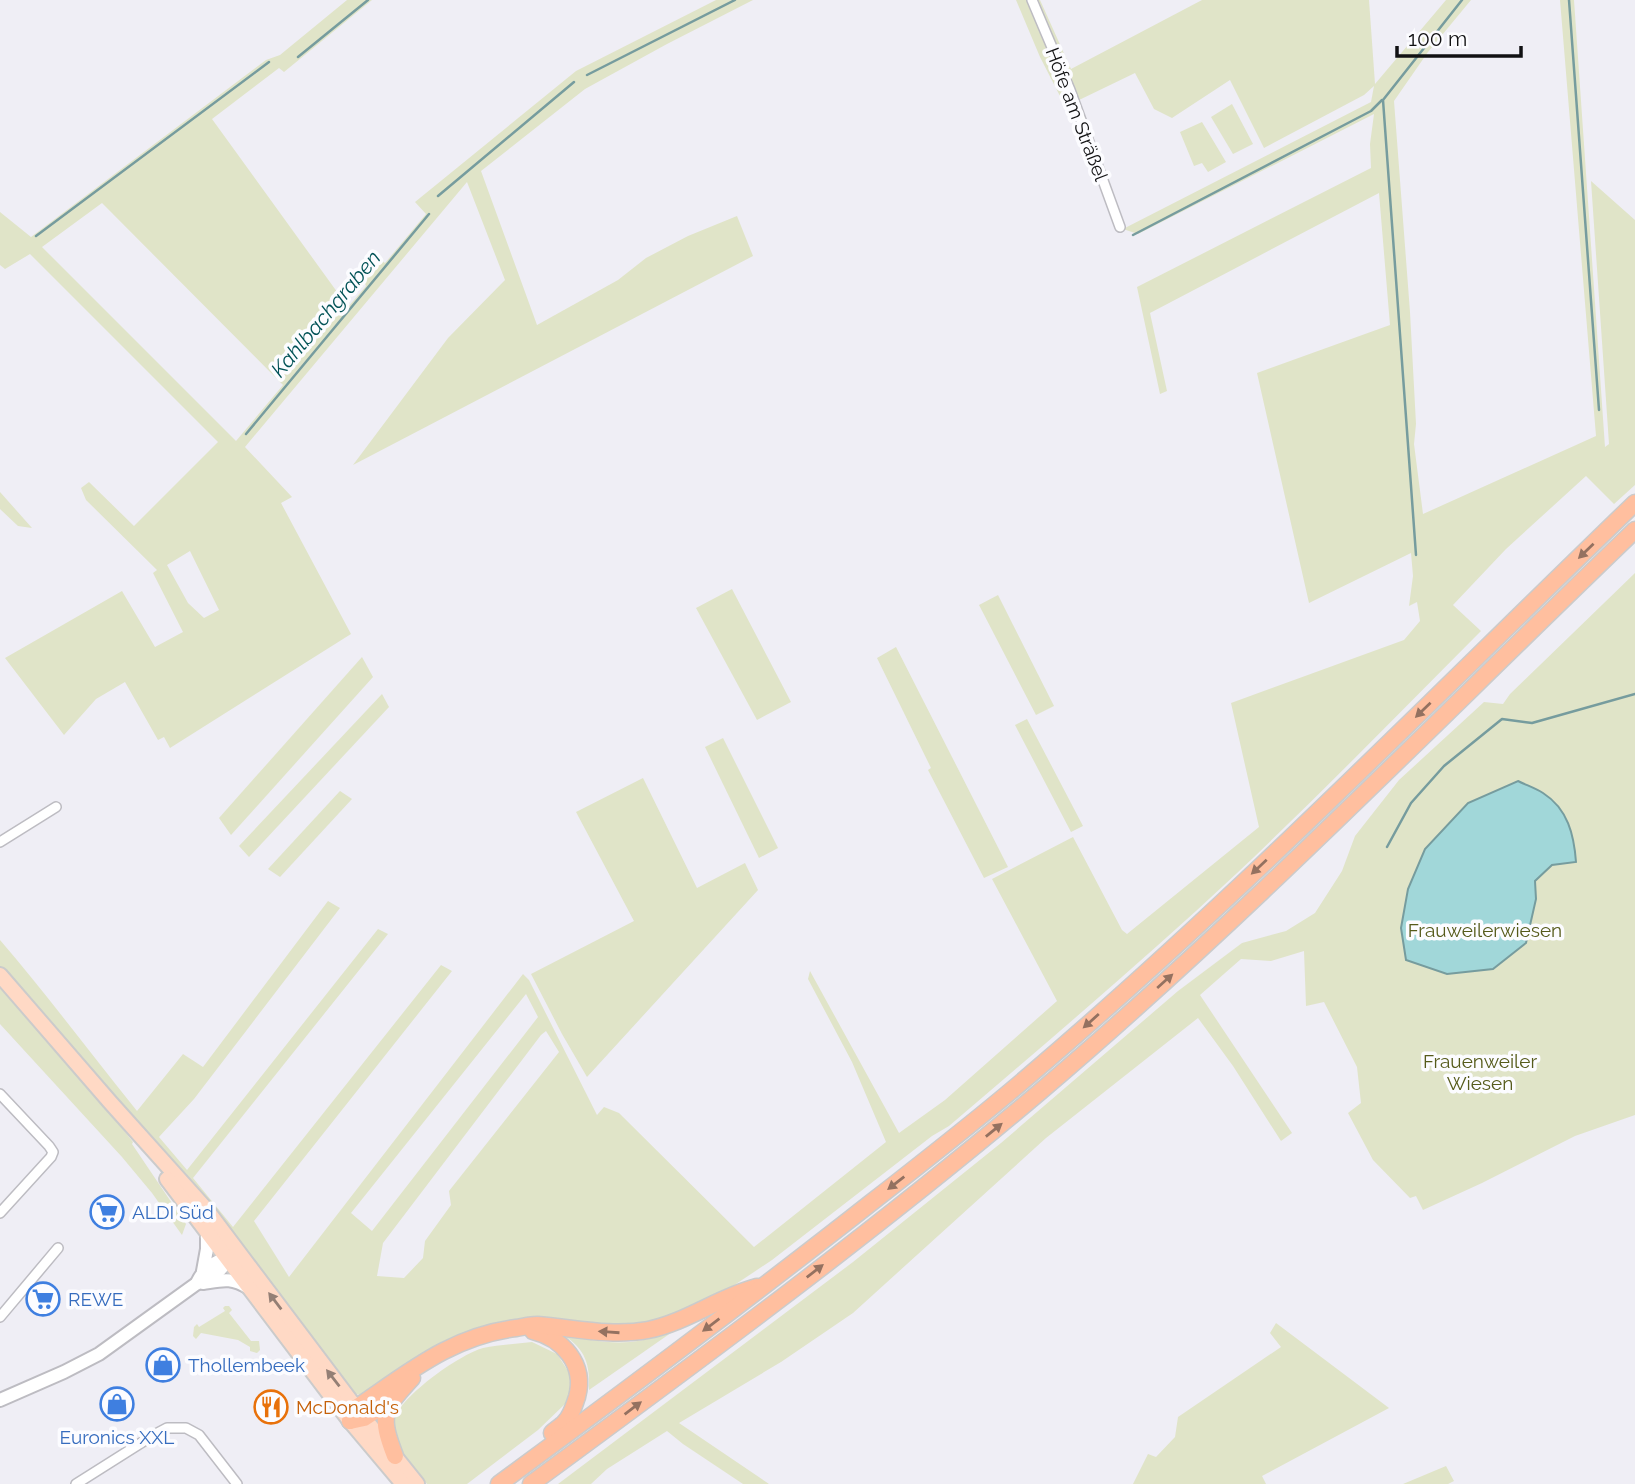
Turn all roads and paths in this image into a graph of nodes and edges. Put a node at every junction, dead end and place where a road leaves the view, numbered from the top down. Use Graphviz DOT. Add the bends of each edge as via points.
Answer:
graph roads {
  1 [pos="1032,0"];
  2 [pos="1120,228"];
  3 [pos="1635,503"];
  4 [pos="1635,530"];
  5 [pos="56,807"];
  6 [pos="0,842"];
  7 [pos="0,975"];
  8 [pos="0,1094"];
  9 [pos="110,1102"];
  10 [pos="0,1213"];
  11 [pos="207,1232"];
  12 [pos="58,1248"];
  13 [pos="232,1251"];
  14 [pos="202,1271"];
  15 [pos="196,1284"];
  16 [pos="766,1285"];
  17 [pos="250,1288"];
  18 [pos="0,1316"];
  19 [pos="520,1327"];
  20 [pos="427,1360"];
  21 [pos="0,1400"];
  22 [pos="392,1400"];
  23 [pos="357,1415"];
  24 [pos="395,1456"];
  25 [pos="513,1474"];
  26 [pos="76,1484"];
  27 [pos="237,1484"];
  28 [pos="403,1484"];
  29 [pos="417,1484"];
  30 [pos="499,1484"];
  31 [pos="531,1484"];
  1 -- 2 [label="street, Höfe am Sträßel"];
  3 -- 16 [label="highway, one-way" via="1333,797 1093,1019 959,1133"];
  31 -- 4 [label="highway, one-way" via="773,1304 1044,1088 1217,934"];
  5 -- 6 [label="street"];
  7 -- 9 [label="main road"];
  8 -- 10 [label="street" via="53,1152"];
  9 -- 11 [label="main road"];
  9 -- 13 [label="main road" via="206,1209"];
  11 -- 13 [label="main road"];
  11 -- 14 [label="street"];
  12 -- 18 [label="street"];
  13 -- 14 [label="street"];
  13 -- 15 [label="street" via="220,1270"];
  13 -- 17 [label="main road"];
  23 -- 13 [label="main road, one-way"];
  14 -- 15 [label="street"];
  15 -- 17 [label="street" via="229,1279"];
  15 -- 21 [label="street" via="99,1354"];
  16 -- 19 [label="highway, one-way" via="737,1292 687,1318 642,1331 617,1334"];
  16 -- 25 [label="highway, one-way"];
  17 -- 23 [label="main road"];
  19 -- 20 [label="highway" via="466,1339"];
  19 -- 25 [label="highway" via="561,1344 580,1377 566,1421"];
  20 -- 22 [label="highway"];
  20 -- 23 [label="highway"];
  22 -- 23 [label="highway"];
  22 -- 24 [label="highway" via="385,1420"];
  23 -- 24 [label="main road"];
  23 -- 28 [label="main road"];
  24 -- 29 [label="main road"];
  25 -- 30 [label="highway"];
  26 -- 27 [label="street" via="167,1428 186,1428 199,1435"];
}
